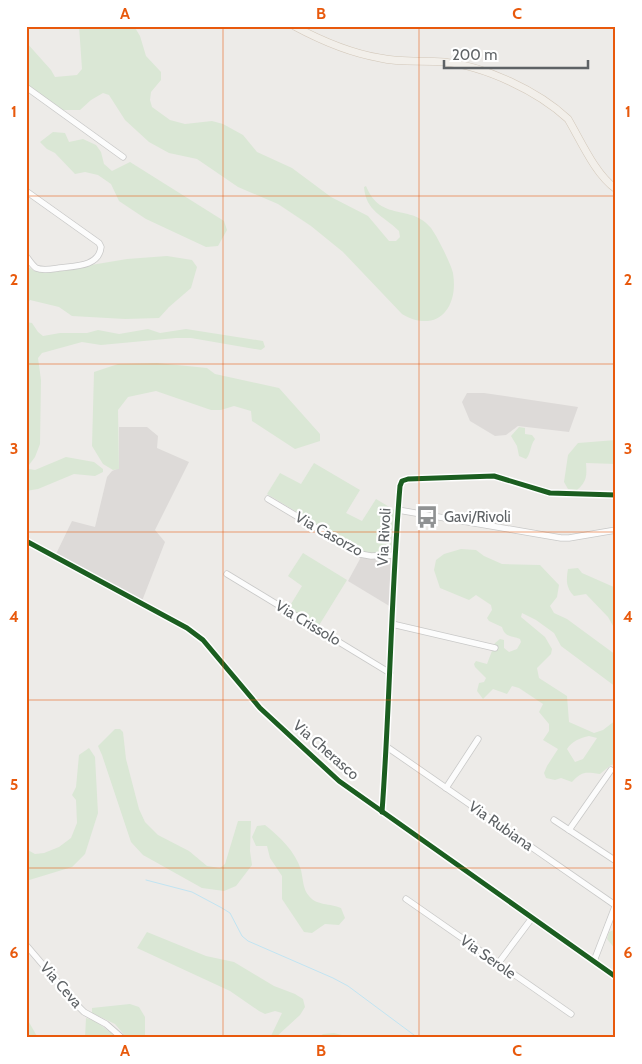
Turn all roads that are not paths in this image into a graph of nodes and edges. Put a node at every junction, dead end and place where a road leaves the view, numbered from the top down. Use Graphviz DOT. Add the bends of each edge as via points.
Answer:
graph roads {
  1 [pos="294,26"];
  2 [pos="26,87"];
  3 [pos="123,157"];
  4 [pos="616,189"];
  5 [pos="26,191"];
  6 [pos="26,256"];
  7 [pos="616,495"];
  8 [pos="268,499"];
  9 [pos="398,510"];
  10 [pos="616,530"];
  11 [pos="26,541"];
  12 [pos="395,555"];
  13 [pos="227,574"];
  14 [pos="392,624"];
  15 [pos="495,648"];
  16 [pos="390,673"];
  17 [pos="478,739"];
  18 [pos="387,747"];
  19 [pos="611,770"];
  20 [pos="446,788"];
  21 [pos="382,812"];
  22 [pos="554,820"];
  23 [pos="569,830"];
  24 [pos="616,862"];
  25 [pos="406,899"];
  26 [pos="616,905"];
  27 [pos="532,918"];
  28 [pos="26,945"];
  29 [pos="594,961"];
  30 [pos="497,965"];
  31 [pos="616,977"];
  32 [pos="571,1014"];
  33 [pos="122,1038"];
  1 -- 4 [label="main road" via="341,47 378,58 456,64 493,73 562,113 597,168"];
  2 -- 3 [label="street"];
  5 -- 6 [label="street" via="99,243 101,249 98,256 87,264 53,269 37,268"];
  7 -- 9 [label="street, Via Rivoli" via="550,493 494,476 408,479 400,484"];
  8 -- 12 [label="street, Via Casorzo" via="360,554"];
  9 -- 10 [label="street" via="560,538"];
  9 -- 12 [label="street, Via Rivoli"];
  11 -- 21 [label="street, Via Cherasco" via="187,628 202,640 260,708 306,752"];
  12 -- 14 [label="street, Via Rivoli"];
  13 -- 16 [label="street, Via Crissolo"];
  14 -- 15 [label="street"];
  14 -- 16 [label="street, Via Rivoli"];
  16 -- 18 [label="street, Via Rivoli"];
  17 -- 20 [label="street"];
  18 -- 20 [label="street, Via Rubiana"];
  18 -- 21 [label="street, Via Rivoli"];
  19 -- 23 [label="street"];
  20 -- 26 [label="street, Via Rubiana"];
  21 -- 27 [label="street, Via Cherasco"];
  22 -- 23 [label="street"];
  23 -- 24 [label="street"];
  25 -- 30 [label="street, Via Serole"];
  26 -- 29 [label="street"];
  27 -- 29 [label="street, Via Cherasco"];
  27 -- 30 [label="street"];
  28 -- 33 [label="street, Via Ceva" via="79,1007"];
  29 -- 31 [label="street, Via Cherasco"];
  30 -- 32 [label="street, Via Serole"];
}
